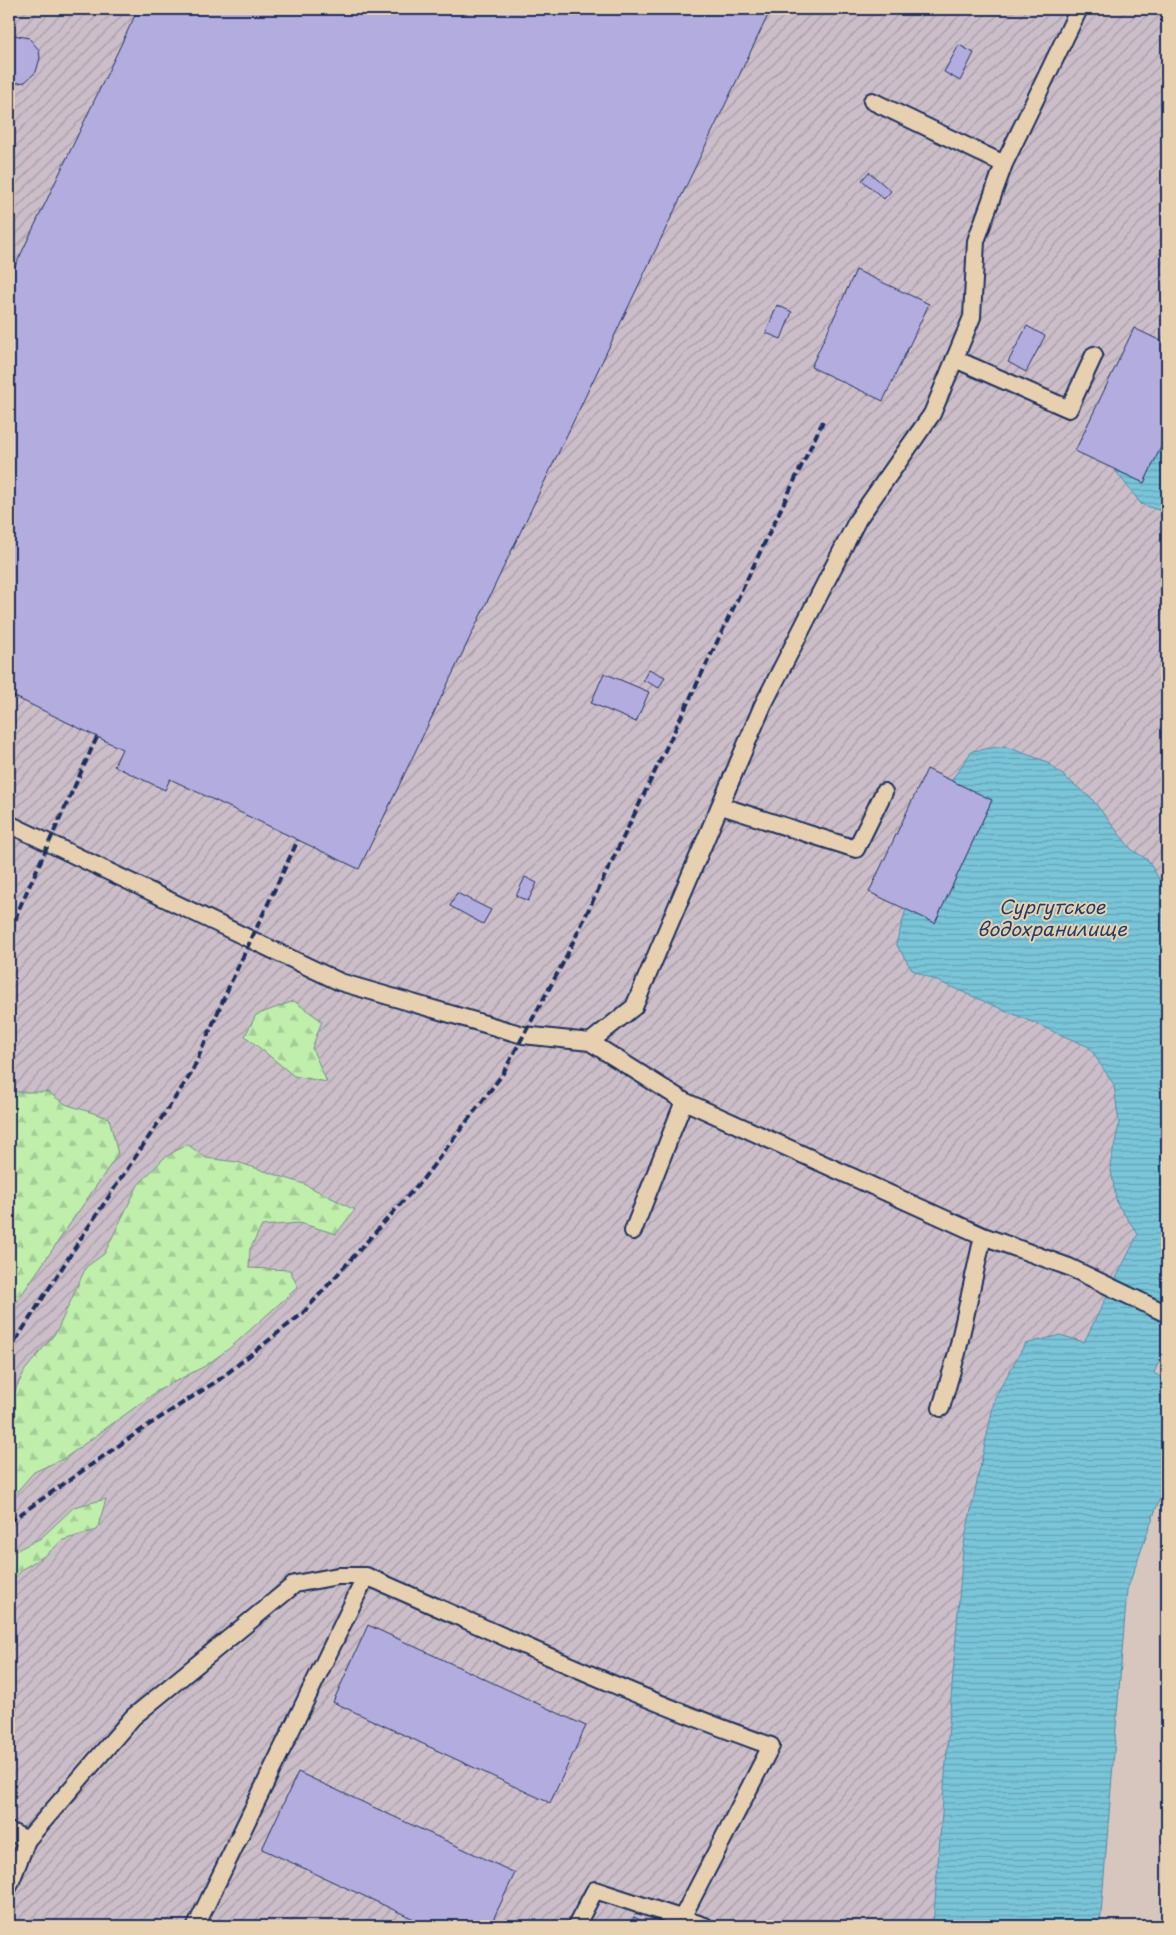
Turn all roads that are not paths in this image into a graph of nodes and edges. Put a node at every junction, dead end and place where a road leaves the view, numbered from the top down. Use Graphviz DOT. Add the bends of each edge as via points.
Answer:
graph roads {
  1 [pos="1079,9"];
  2 [pos="872,101"];
  3 [pos="1004,164"];
  4 [pos="1094,355"];
  5 [pos="955,360"];
  6 [pos="884,792"];
  7 [pos="721,806"];
  8 [pos="9,824"];
  9 [pos="590,1042"];
  10 [pos="684,1101"];
  11 [pos="633,1231"];
  12 [pos="983,1236"];
  13 [pos="1167,1314"];
  14 [pos="940,1408"];
  15 [pos="366,1576"];
  16 [pos="9,1831"];
  17 [pos="27,1840"];
  18 [pos="9,1886"];
  19 [pos="682,1918"];
  20 [pos="196,1926"];
  21 [pos="576,1926"];
  22 [pos="705,1926"];
  1 -- 3 [label="lane"];
  2 -- 3 [label="lane"];
  3 -- 5 [label="lane" via="976,241 972,317"];
  4 -- 5 [label="lane" via="1070,409"];
  5 -- 7 [label="lane" via="932,414 858,519 763,705"];
  6 -- 7 [label="lane" via="856,849"];
  7 -- 9 [label="lane" via="634,1007"];
  8 -- 9 [label="lane" via="340,982 523,1035"];
  9 -- 10 [label="lane"];
  10 -- 11 [label="lane"];
  10 -- 12 [label="lane"];
  12 -- 13 [label="lane" via="1069,1267"];
  12 -- 14 [label="lane" via="957,1353"];
  15 -- 17 [label="lane" via="338,1576 295,1584 133,1717"];
  15 -- 19 [label="lane" via="640,1695 771,1746"];
  15 -- 20 [label="lane"];
  16 -- 17 [label="lane"];
  17 -- 18 [label="lane"];
  19 -- 21 [label="lane" via="595,1890"];
  19 -- 22 [label="lane"];
}
